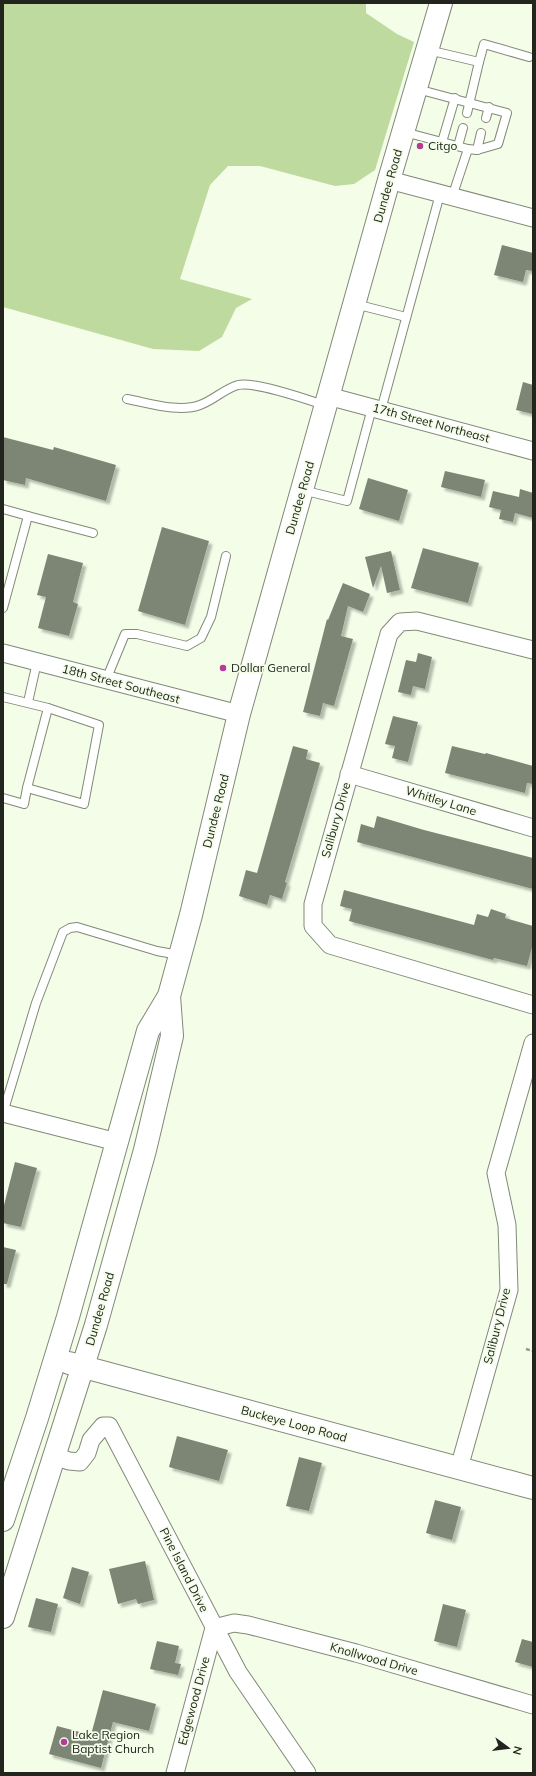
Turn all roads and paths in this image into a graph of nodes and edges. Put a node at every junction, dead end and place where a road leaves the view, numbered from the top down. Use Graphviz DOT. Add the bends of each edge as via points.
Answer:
graph roads {
  1 [pos="442,3"];
  2 [pos="428,50"];
  3 [pos="529,57"];
  4 [pos="479,62"];
  5 [pos="417,89"];
  6 [pos="455,98"];
  7 [pos="470,102"];
  8 [pos="489,107"];
  9 [pos="467,113"];
  10 [pos="486,118"];
  11 [pos="463,128"];
  12 [pos="404,132"];
  13 [pos="481,133"];
  14 [pos="442,142"];
  15 [pos="458,146"];
  16 [pos="472,149"];
  17 [pos="389,180"];
  18 [pos="446,195"];
  19 [pos="533,218"];
  20 [pos="354,304"];
  21 [pos="406,317"];
  22 [pos="128,399"];
  23 [pos="327,401"];
  24 [pos="377,409"];
  25 [pos="533,451"];
  26 [pos="302,490"];
  27 [pos="3,509"];
  28 [pos="28,516"];
  29 [pos="94,533"];
  30 [pos="226,556"];
  31 [pos="6,583"];
  32 [pos="3,608"];
  33 [pos="533,650"];
  34 [pos="3,653"];
  35 [pos="38,662"];
  36 [pos="106,680"];
  37 [pos="3,697"];
  38 [pos="28,702"];
  39 [pos="48,708"];
  40 [pos="239,714"];
  41 [pos="349,774"];
  42 [pos="28,788"];
  43 [pos="3,798"];
  44 [pos="533,828"];
  45 [pos="179,955"];
  46 [pos="169,996"];
  47 [pos="533,1005"];
  48 [pos="533,1043"];
  49 [pos="3,1113"];
  50 [pos="117,1142"];
  51 [pos="526,1349"];
  52 [pos="533,1351"];
  53 [pos="54,1359"];
  54 [pos="82,1367"];
  55 [pos="56,1456"];
  56 [pos="459,1468"];
  57 [pos="533,1488"];
  58 [pos="3,1520"];
  59 [pos="3,1617"];
  60 [pos="214,1628"];
  61 [pos="533,1705"];
  62 [pos="175,1773"];
  63 [pos="307,1773"];
  1 -- 2 [label="main road, Dundee Road"];
  2 -- 4 [label="lane"];
  2 -- 5 [label="main road, Dundee Road"];
  3 -- 4 [label="lane" via="484,44"];
  4 -- 7 [label="lane"];
  5 -- 6 [label="lane"];
  5 -- 12 [label="main road, Dundee Road"];
  6 -- 7 [label="lane"];
  6 -- 14 [label="lane"];
  7 -- 8 [label="lane"];
  7 -- 9 [label="lane"];
  8 -- 10 [label="lane"];
  8 -- 16 [label="lane" via="507,113 498,144"];
  11 -- 15 [label="lane"];
  12 -- 14 [label="lane"];
  12 -- 17 [label="main road, Dundee Road"];
  13 -- 16 [label="lane"];
  14 -- 15 [label="lane"];
  15 -- 16 [label="lane"];
  16 -- 18 [label="lane"];
  17 -- 18 [label="street"];
  17 -- 20 [label="main road, Dundee Road"];
  18 -- 19 [label="street"];
  18 -- 21 [label="lane"];
  20 -- 21 [label="lane"];
  20 -- 23 [label="main road, Dundee Road"];
  21 -- 24 [label="lane"];
  22 -- 23 [label="lane" via="169,408 200,405 239,385"];
  23 -- 24 [label="street, 17th Street Northeast"];
  23 -- 26 [label="main road, Dundee Road"];
  24 -- 25 [label="street, 17th Street Northeast"];
  24 -- 26 [label="lane" via="347,501"];
  26 -- 40 [label="main road, Dundee Road"];
  27 -- 28 [label="lane"];
  28 -- 29 [label="lane"];
  28 -- 31 [label="lane"];
  30 -- 36 [label="lane" via="211,617 200,638 187,646 137,634 125,634"];
  31 -- 32 [label="lane"];
  33 -- 41 [label="street, Salibury Drive" via="417,621 400,622 388,634"];
  34 -- 35 [label="street, 18th Street Southeast"];
  35 -- 36 [label="street, 18th Street Southeast"];
  35 -- 38 [label="lane"];
  36 -- 40 [label="street, 18th Street Southeast"];
  37 -- 38 [label="lane"];
  38 -- 39 [label="lane"];
  39 -- 42 [label="lane"];
  39 -- 42 [label="lane" via="99,725 84,804"];
  40 -- 45 [label="main road, Dundee Road"];
  41 -- 44 [label="street, Whitley Lane"];
  41 -- 47 [label="street, Salibury Drive" via="313,904 313,926 330,945"];
  42 -- 43 [label="lane" via="24,804"];
  45 -- 46 [label="main road, Dundee Road"];
  45 -- 49 [label="lane" via="77,927 63,932 36,1003"];
  46 -- 50 [label="main road, Dundee Road" via="148,1031"];
  46 -- 54 [label="main road, Dundee Road" via="172,1036 145,1150"];
  48 -- 56 [label="street, Salibury Drive" via="496,1173 507,1224 508,1290"];
  49 -- 50 [label="street"];
  50 -- 53 [label="main road, Dundee Road"];
  51 -- 52 [label="path"];
  53 -- 54 [label="main road, Buckeye Loop Road"];
  53 -- 58 [label="main road, Dundee Road" via="38,1418"];
  54 -- 55 [label="main road, Dundee Road"];
  54 -- 56 [label="main road, Buckeye Loop Road"];
  55 -- 59 [label="main road, Dundee Road"];
  55 -- 60 [label="street, Pine Island Drive" via="80,1462 103,1426 109,1426"];
  56 -- 57 [label="main road, Buckeye Loop Road"];
  60 -- 61 [label="street, Knollwood Drive" via="234,1623 248,1625 356,1653"];
  60 -- 62 [label="street, Edgewood Drive"];
  60 -- 63 [label="street, Pine Island Drive" via="238,1672"];
}
